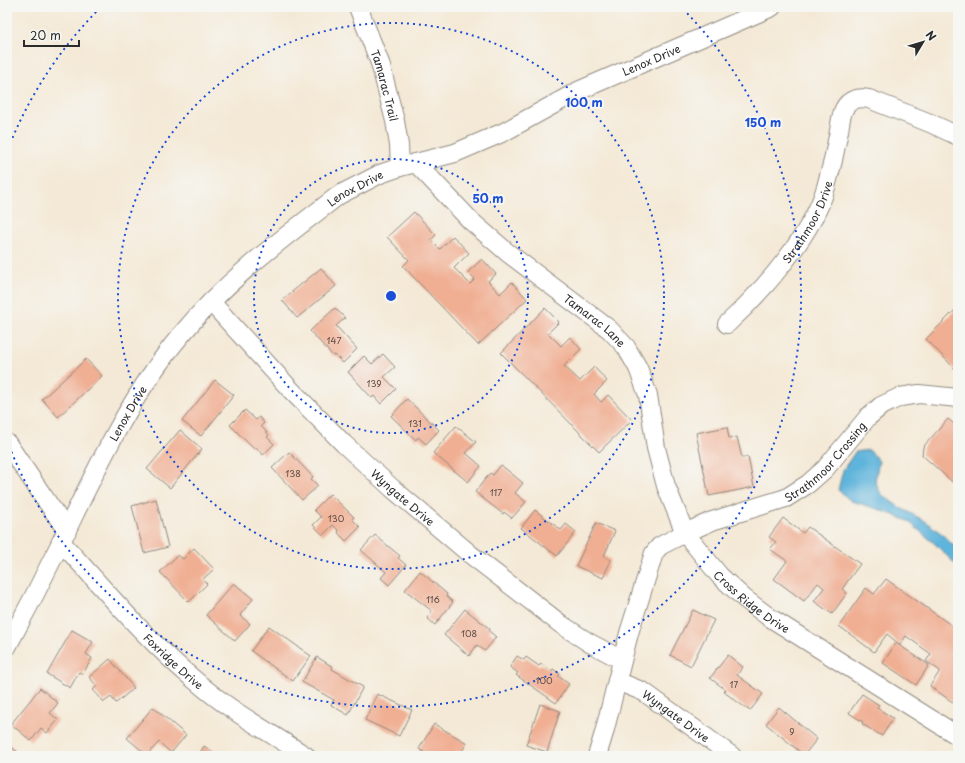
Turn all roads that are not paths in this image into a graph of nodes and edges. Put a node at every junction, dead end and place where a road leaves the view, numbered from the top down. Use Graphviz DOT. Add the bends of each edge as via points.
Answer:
graph roads {
  1 [pos="358,7"];
  2 [pos="772,7"];
  3 [pos="958,136"];
  4 [pos="408,165"];
  5 [pos="211,302"];
  6 [pos="727,324"];
  7 [pos="958,398"];
  8 [pos="7,443"];
  9 [pos="685,533"];
  10 [pos="64,537"];
  11 [pos="7,647"];
  12 [pos="622,660"];
  13 [pos="617,681"];
  14 [pos="958,736"];
  15 [pos="294,753"];
  16 [pos="597,756"];
  17 [pos="732,756"];
  1 -- 4 [label="street, Tamarac Trail" via="380,63"];
  2 -- 4 [label="street, Lenox Drive" via="578,91 497,135 455,153"];
  3 -- 6 [label="street, Strathmoor Drive" via="869,99 852,100 843,110 826,189 812,220 792,252 747,306"];
  4 -- 5 [label="street, Lenox Drive" via="380,174 339,195 259,257"];
  4 -- 9 [label="street, Tamarac Lane" via="508,253 609,329 626,347 638,368 648,395 656,448 666,486"];
  5 -- 10 [label="street, Lenox Drive" via="181,335 122,420"];
  5 -- 12 [label="street, Wyngate Drive" via="290,389 393,489 470,554 562,625"];
  7 -- 9 [label="street, Strathmoor Crossing" via="919,394 900,397 881,406 868,417 825,469 808,484 786,498"];
  8 -- 10 [label="street, Foxridge Drive"];
  9 -- 12 [label="street" via="660,546 654,553"];
  9 -- 14 [label="street, Cross Ridge Drive" via="719,575 769,617"];
  10 -- 11 [label="street, Lenox Drive"];
  10 -- 15 [label="street, Foxridge Drive" via="159,648 198,683"];
  12 -- 13 [label="street"];
  13 -- 16 [label="street"];
  13 -- 17 [label="street, Wyngate Drive" via="644,692"];
}
